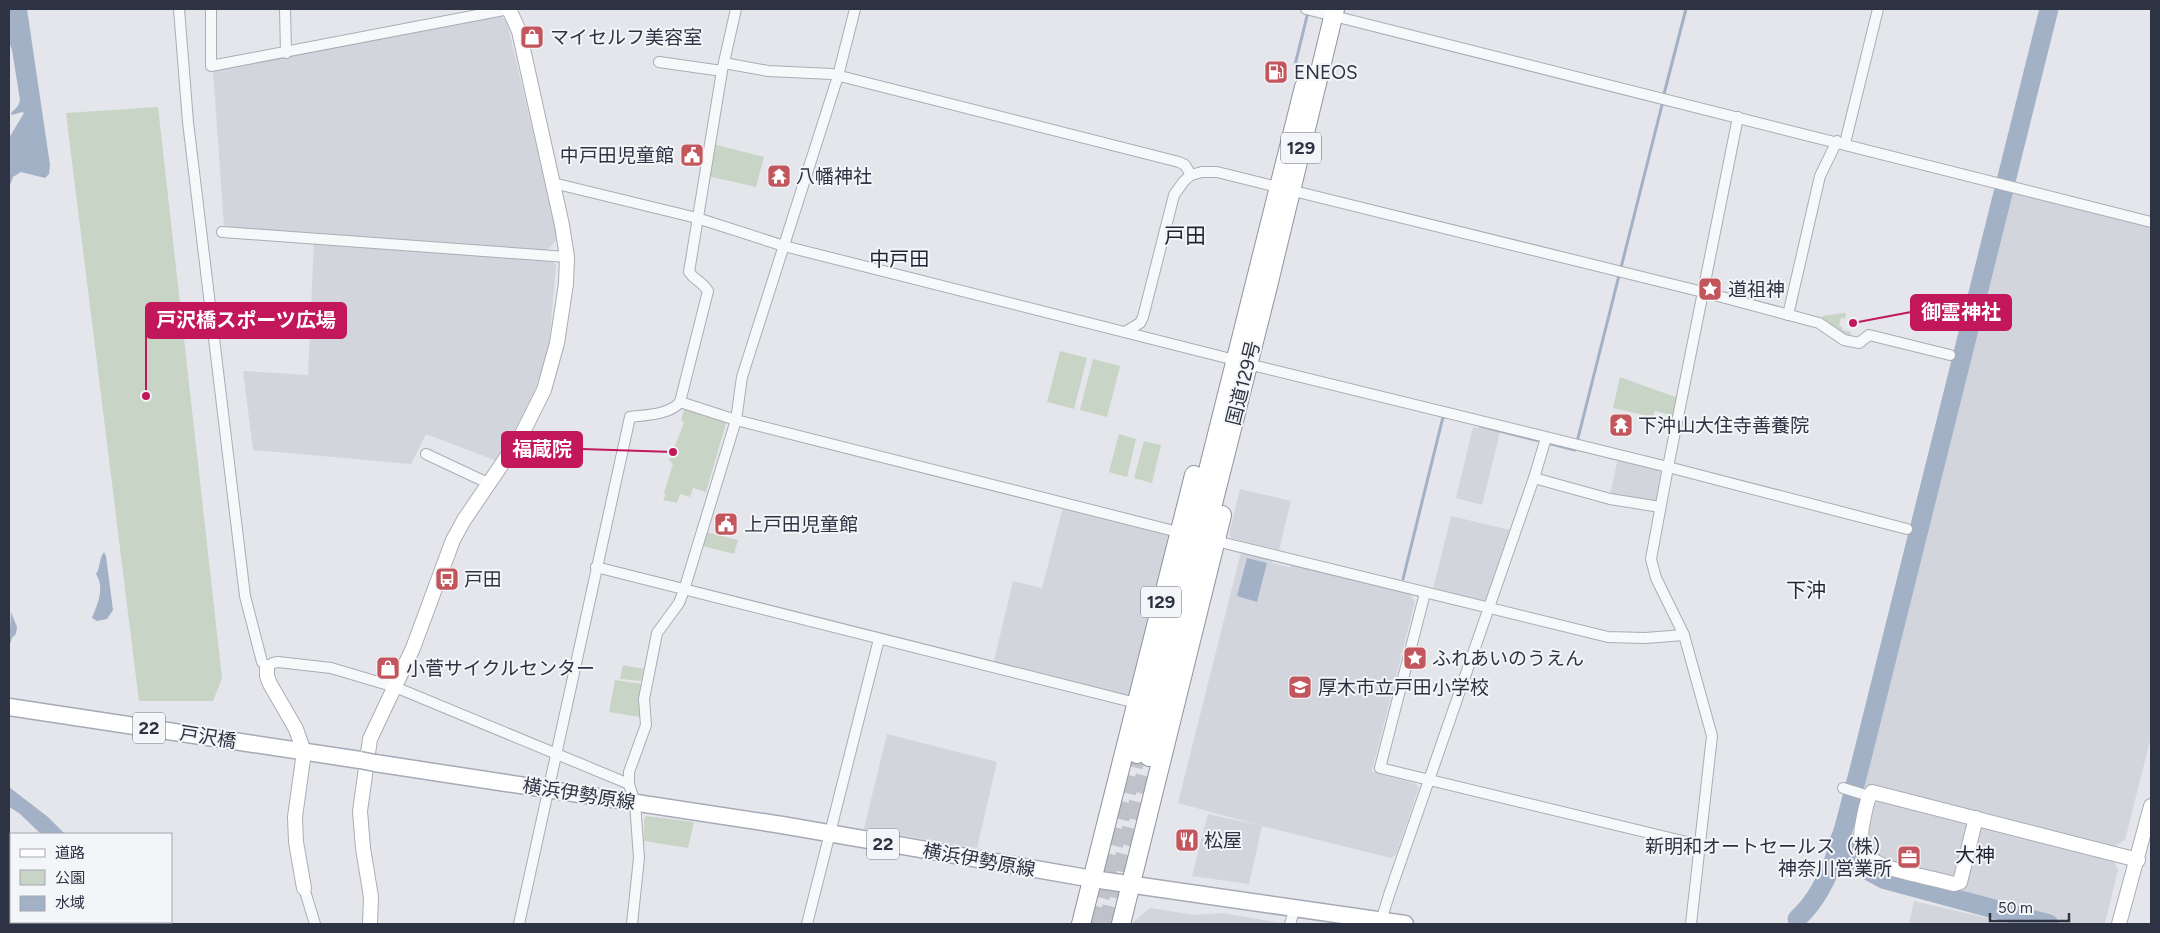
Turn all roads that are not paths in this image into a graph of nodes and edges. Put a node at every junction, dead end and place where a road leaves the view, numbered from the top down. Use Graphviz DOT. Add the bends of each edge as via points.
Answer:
graph roads {
  1 [pos="179,9"];
  2 [pos="211,9"];
  3 [pos="285,9"];
  4 [pos="509,9"];
  5 [pos="736,9"];
  6 [pos="854,9"];
  7 [pos="1878,9"];
  8 [pos="1322,11"];
  9 [pos="286,53"];
  10 [pos="659,62"];
  11 [pos="723,67"];
  12 [pos="838,76"];
  13 [pos="1738,117"];
  14 [pos="1841,142"];
  15 [pos="1191,175"];
  16 [pos="553,183"];
  17 [pos="1285,188"];
  18 [pos="697,218"];
  19 [pos="2151,222"];
  20 [pos="222,232"];
  21 [pos="784,246"];
  22 [pos="567,257"];
  23 [pos="1260,285"];
  24 [pos="1703,292"];
  25 [pos="1788,315"];
  26 [pos="1125,332"];
  27 [pos="1950,355"];
  28 [pos="1226,358"];
  29 [pos="1256,366"];
  30 [pos="680,402"];
  31 [pos="736,420"];
  32 [pos="1545,441"];
  33 [pos="426,454"];
  34 [pos="1668,467"];
  35 [pos="1534,478"];
  36 [pos="490,484"];
  37 [pos="1660,507"];
  38 [pos="1907,529"];
  39 [pos="1178,532"];
  40 [pos="1216,541"];
  41 [pos="596,568"];
  42 [pos="684,590"];
  43 [pos="1425,593"];
  44 [pos="1489,609"];
  45 [pos="1684,635"];
  46 [pos="878,639"];
  47 [pos="265,665"];
  48 [pos="395,687"];
  49 [pos="1136,703"];
  50 [pos="9,707"];
  51 [pos="296,751"];
  52 [pos="556,753"];
  53 [pos="1143,755"];
  54 [pos="1430,779"];
  55 [pos="629,784"];
  56 [pos="1845,788"];
  57 [pos="549,789"];
  58 [pos="1866,795"];
  59 [pos="635,803"];
  60 [pos="2151,806"];
  61 [pos="1976,818"];
  62 [pos="829,834"];
  63 [pos="1699,845"];
  64 [pos="2138,860"];
  65 [pos="1093,879"];
  66 [pos="1131,884"];
  67 [pos="304,888"];
  68 [pos="1295,908"];
  69 [pos="1381,922"];
  70 [pos="309,924"];
  71 [pos="315,924"];
  72 [pos="370,924"];
  73 [pos="519,924"];
  74 [pos="632,924"];
  75 [pos="807,924"];
  76 [pos="1081,924"];
  77 [pos="1121,924"];
  78 [pos="1290,924"];
  79 [pos="1405,924"];
  80 [pos="1691,924"];
  81 [pos="2119,924"];
  1 -- 47 [label="street" via="188,122 245,596"];
  2 -- 9 [label="street" via="211,66"];
  3 -- 9 [label="street"];
  4 -- 9 [label="street"];
  4 -- 16 [label="street" via="519,31"];
  5 -- 11 [label="street"];
  6 -- 12 [label="street"];
  7 -- 14 [label="street"];
  8 -- 13 [label="street"];
  8 -- 17 [label="highway, 国道129号 / 129"];
  10 -- 11 [label="street"];
  11 -- 12 [label="street"];
  11 -- 18 [label="street"];
  12 -- 15 [label="street" via="1178,162 1185,165"];
  12 -- 21 [label="street"];
  13 -- 14 [label="street"];
  13 -- 24 [label="street"];
  14 -- 19 [label="street"];
  14 -- 25 [label="street" via="1820,176"];
  15 -- 17 [label="street" via="1216,172"];
  15 -- 26 [label="street" via="1174,196 1143,317 1140,323"];
  16 -- 18 [label="street"];
  16 -- 22 [label="street"];
  17 -- 23 [label="highway, 国道129号 / 129"];
  17 -- 24 [label="street"];
  18 -- 21 [label="street"];
  18 -- 30 [label="street" via="689,272 703,282 708,291"];
  20 -- 22 [label="street"];
  21 -- 26 [label="street"];
  21 -- 31 [label="street" via="742,377"];
  22 -- 36 [label="street" via="557,343 544,390 521,436"];
  23 -- 28 [label="highway, 129"];
  23 -- 29 [label="highway, 129"];
  23 -- 53 [label="highway, 国道129号 / 129"];
  24 -- 25 [label="street"];
  24 -- 34 [label="street"];
  25 -- 27 [label="street" via="1819,323 1839,338 1852,342 1859,343 1869,335"];
  26 -- 28 [label="street"];
  28 -- 39 [label="highway, 129"];
  29 -- 32 [label="street"];
  29 -- 40 [label="highway, 129"];
  30 -- 31 [label="street"];
  30 -- 41 [label="street" via="659,413 630,417"];
  31 -- 39 [label="street"];
  31 -- 42 [label="street"];
  32 -- 34 [label="street"];
  32 -- 35 [label="street"];
  33 -- 36 [label="street" via="441,458"];
  34 -- 37 [label="street"];
  34 -- 38 [label="street"];
  35 -- 37 [label="street"];
  35 -- 44 [label="street"];
  36 -- 48 [label="street" via="453,540"];
  37 -- 45 [label="street" via="1652,566"];
  39 -- 49 [label="highway, 129"];
  40 -- 43 [label="street"];
  40 -- 66 [label="highway, 129"];
  41 -- 42 [label="street"];
  41 -- 52 [label="street"];
  42 -- 46 [label="street"];
  42 -- 55 [label="street" via="679,603 657,633 644,699 646,725 631,765"];
  43 -- 44 [label="street"];
  43 -- 54 [label="street" via="1380,768"];
  44 -- 45 [label="street" via="1608,637"];
  44 -- 54 [label="street"];
  45 -- 63 [label="street" via="1712,736"];
  46 -- 49 [label="street"];
  46 -- 62 [label="street"];
  47 -- 48 [label="street" via="278,662 309,665 360,675"];
  47 -- 51 [label="street" via="270,684 296,729"];
  48 -- 52 [label="street"];
  48 -- 72 [label="street" via="374,726 360,800 362,848 371,897"];
  49 -- 65 [label="highway, 129"];
  50 -- 51 [label="main road, 戸沢橋 / 22"];
  51 -- 57 [label="main road, 横浜伊勢原線 / 22"];
  51 -- 67 [label="street" via="296,842"];
  52 -- 55 [label="street"];
  52 -- 57 [label="street"];
  54 -- 63 [label="street"];
  54 -- 69 [label="street"];
  55 -- 59 [label="street"];
  56 -- 58 [label="street"];
  57 -- 59 [label="main road, 横浜伊勢原線 / 22"];
  57 -- 73 [label="street"];
  58 -- 61 [label="street" via="1872,792"];
  58 -- 61 [label="street" via="1860,838 1870,859 1881,866 1954,884 1960,882"];
  59 -- 62 [label="main road, 横浜伊勢原線 / 22"];
  59 -- 74 [label="street" via="639,858"];
  60 -- 64 [label="street"];
  61 -- 64 [label="street"];
  62 -- 65 [label="main road, 横浜伊勢原線 / 22"];
  62 -- 75 [label="street"];
  63 -- 80 [label="street"];
  64 -- 81 [label="street"];
  65 -- 66 [label="main road, 横浜伊勢原線 / 22"];
  65 -- 76 [label="highway, 129"];
  66 -- 68 [label="main road, 横浜伊勢原線 / 22"];
  66 -- 77 [label="highway, 129"];
  67 -- 70 [label="street"];
  67 -- 71 [label="street"];
  68 -- 69 [label="main road, 横浜伊勢原線 / 22"];
  68 -- 78 [label="street"];
  69 -- 79 [label="main road, 横浜伊勢原線 / 22"];
}
